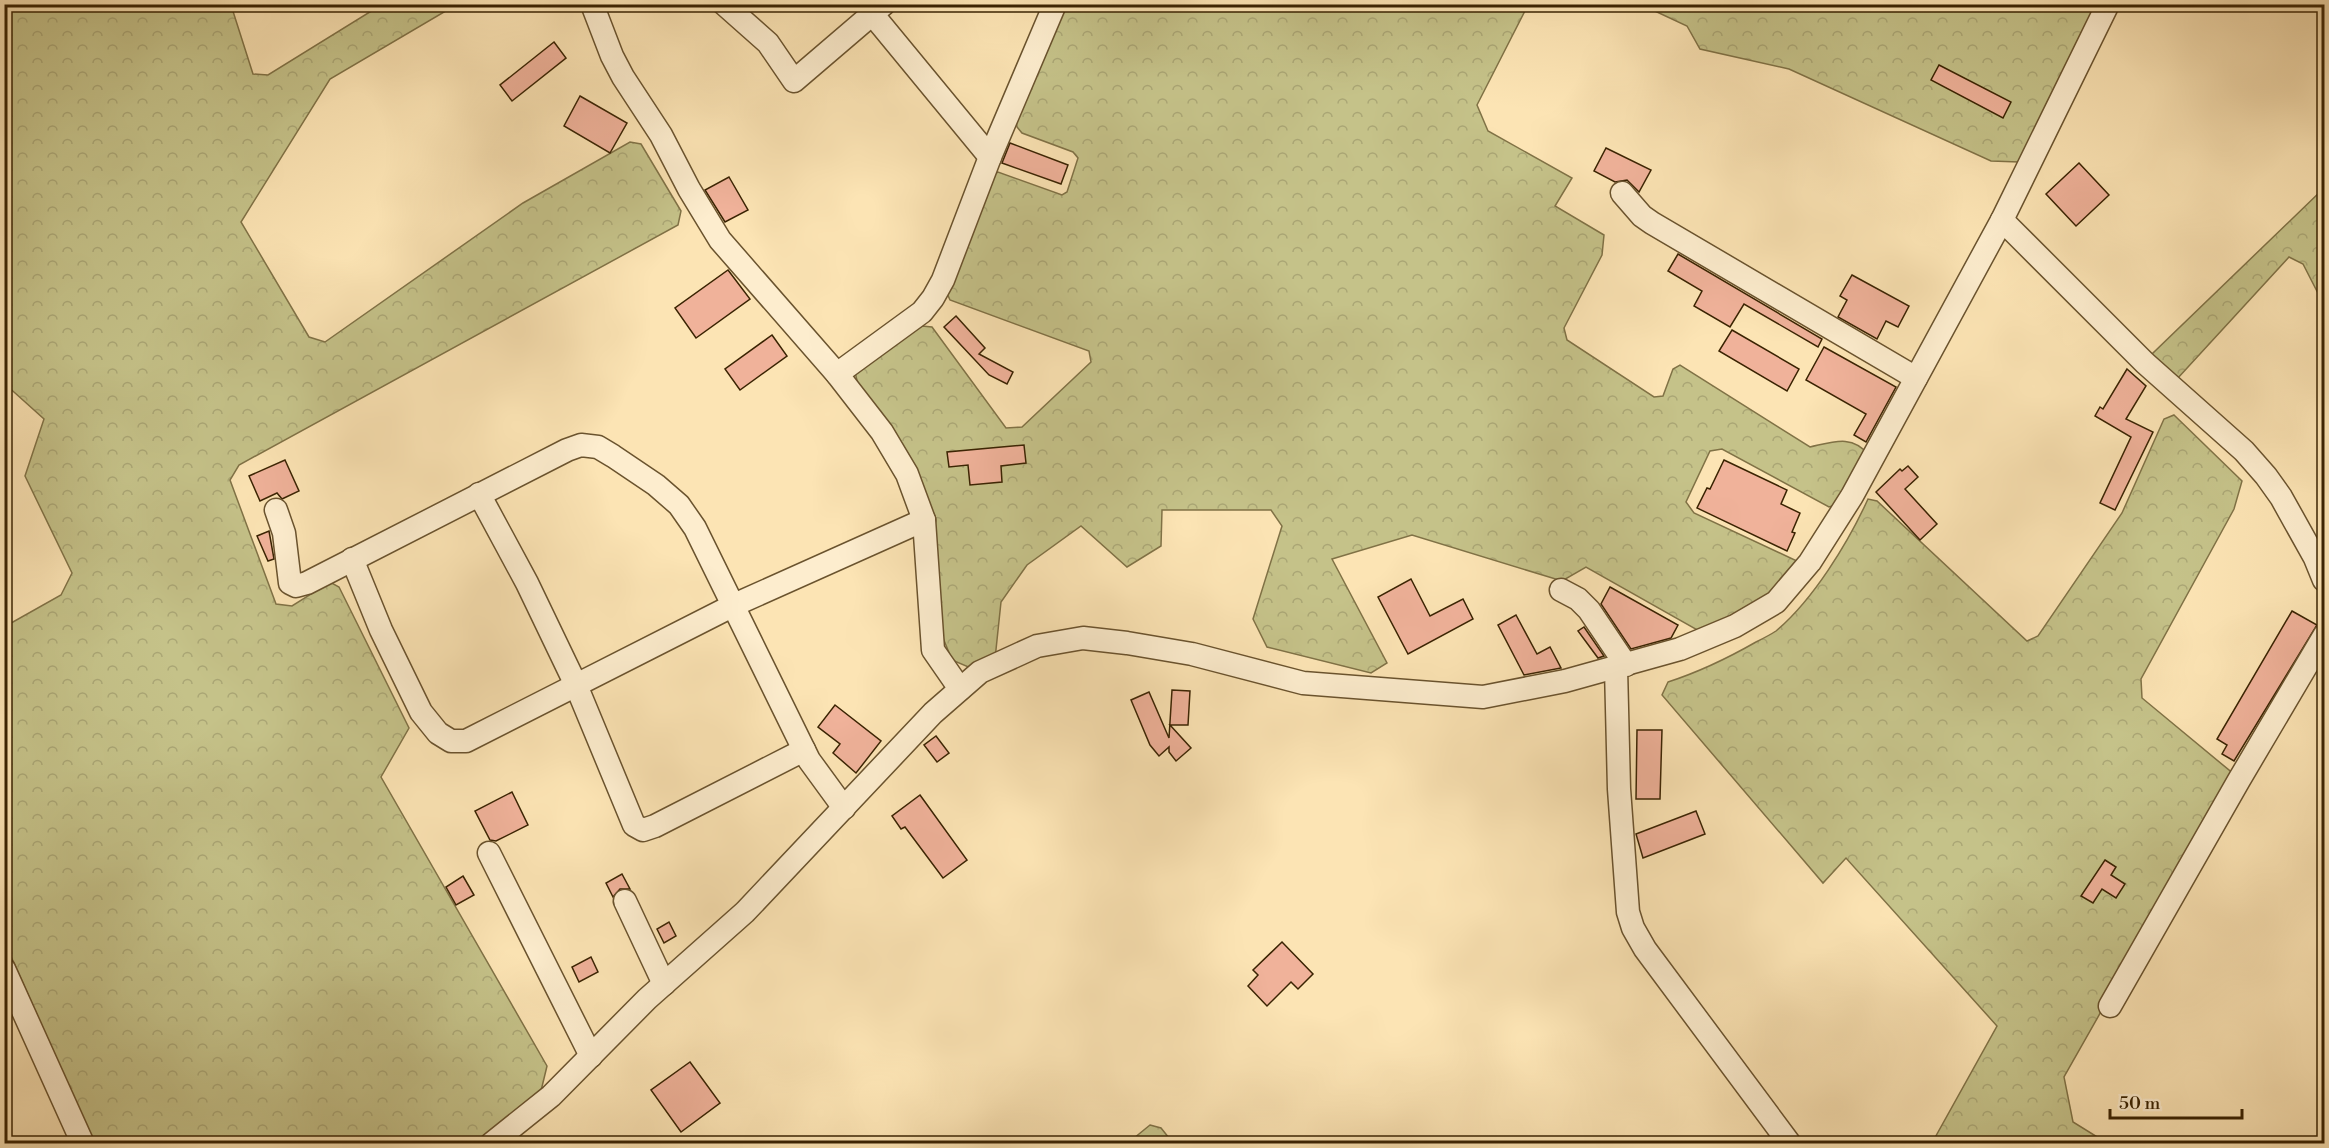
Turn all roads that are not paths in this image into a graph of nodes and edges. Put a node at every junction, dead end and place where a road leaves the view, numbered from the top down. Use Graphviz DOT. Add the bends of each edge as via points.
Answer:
graph roads {
  1 [pos="592,4"];
  2 [pos="724,4"];
  3 [pos="1055,4"];
  4 [pos="2108,4"];
  5 [pos="878,10"];
  6 [pos="990,158"];
  7 [pos="1622,194"];
  8 [pos="2002,220"];
  9 [pos="837,374"];
  10 [pos="1916,378"];
  11 [pos="479,494"];
  12 [pos="276,510"];
  13 [pos="924,520"];
  14 [pos="352,560"];
  15 [pos="2325,580"];
  16 [pos="1561,590"];
  17 [pos="734,605"];
  18 [pos="2325,636"];
  19 [pos="1621,666"];
  20 [pos="576,685"];
  21 [pos="960,689"];
  22 [pos="804,750"];
  23 [pos="844,808"];
  24 [pos="489,853"];
  25 [pos="625,902"];
  26 [pos="4,969"];
  27 [pos="664,984"];
  28 [pos="2110,1006"];
  29 [pos="591,1056"];
  30 [pos="83,1143"];
  31 [pos="491,1143"];
  32 [pos="1790,1143"];
  1 -- 9 [label="street" via="623,77 720,240"];
  2 -- 5 [label="street" via="768,43 794,81"];
  3 -- 6 [label="street"];
  4 -- 8 [label="street"];
  5 -- 6 [label="street"];
  6 -- 9 [label="street" via="933,298 922,312"];
  7 -- 10 [label="street" via="1652,224"];
  8 -- 10 [label="street"];
  8 -- 15 [label="street" via="2145,363 2244,451 2286,507"];
  9 -- 13 [label="street" via="907,474"];
  10 -- 19 [label="street" via="1852,496 1810,562 1776,602 1736,626 1680,649"];
  11 -- 14 [label="street"];
  11 -- 17 [label="street" via="567,450 581,445 598,447 679,505"];
  11 -- 20 [label="street"];
  12 -- 14 [label="street" via="284,533 290,583 307,583"];
  13 -- 17 [label="street"];
  13 -- 21 [label="street" via="933,650"];
  14 -- 20 [label="street" via="421,712 438,733 451,741 466,741"];
  16 -- 19 [label="street" via="1588,610"];
  17 -- 20 [label="street"];
  17 -- 22 [label="street"];
  18 -- 28 [label="street"];
  19 -- 21 [label="street" via="1482,698 1303,683 1192,654 1083,638 1037,646 980,672"];
  19 -- 32 [label="street" via="1619,789 1628,912 1633,928"];
  20 -- 22 [label="street" via="634,825 643,830"];
  21 -- 23 [label="street"];
  22 -- 23 [label="street"];
  23 -- 27 [label="street" via="745,912"];
  24 -- 29 [label="street"];
  25 -- 27 [label="street"];
  26 -- 30 [label="street"];
  27 -- 29 [label="street"];
  29 -- 31 [label="street" via="551,1096"];
}
